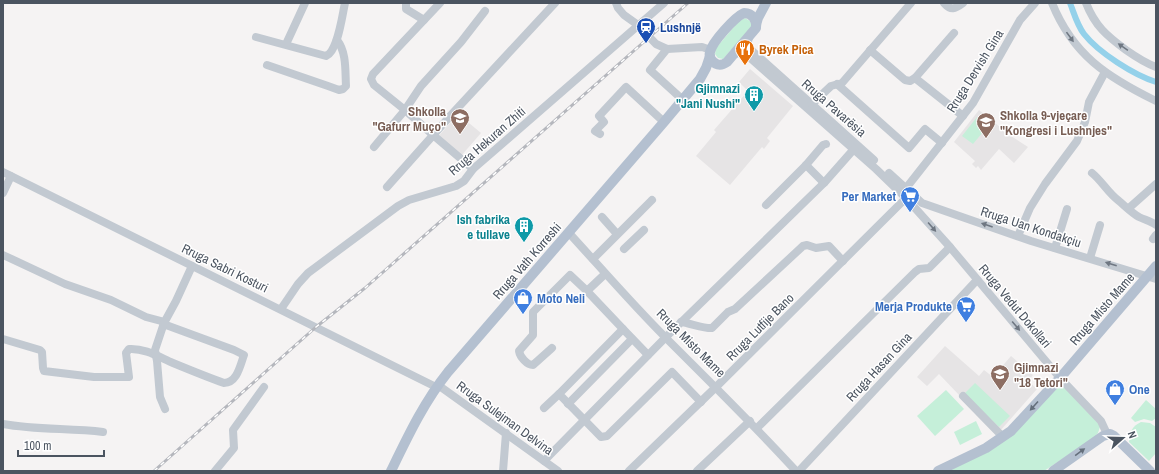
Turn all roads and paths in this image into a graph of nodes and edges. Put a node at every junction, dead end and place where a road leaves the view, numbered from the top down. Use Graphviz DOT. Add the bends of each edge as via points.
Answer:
graph roads {
  1 [pos="305,3"];
  2 [pos="345,3"];
  3 [pos="406,3"];
  4 [pos="440,3"];
  5 [pos="554,3"];
  6 [pos="616,3"];
  7 [pos="664,3"];
  8 [pos="765,3"];
  9 [pos="911,3"];
  10 [pos="944,3"];
  11 [pos="963,3"];
  12 [pos="1035,3"];
  13 [pos="1052,3"];
  14 [pos="1086,3"];
  15 [pos="485,11"];
  16 [pos="746,13"];
  17 [pos="424,20"];
  18 [pos="638,25"];
  19 [pos="756,25"];
  20 [pos="954,33"];
  21 [pos="256,37"];
  22 [pos="748,38"];
  23 [pos="337,40"];
  24 [pos="287,42"];
  25 [pos="667,49"];
  26 [pos="870,50"];
  27 [pos="710,53"];
  28 [pos="733,55"];
  29 [pos="267,65"];
  30 [pos="722,65"];
  31 [pos="1156,67"];
  32 [pos="1104,72"];
  33 [pos="915,78"];
  34 [pos="700,79"];
  35 [pos="837,84"];
  36 [pos="683,100"];
  37 [pos="1156,101"];
  38 [pos="812,104"];
  39 [pos="405,110"];
  40 [pos="963,116"];
  41 [pos="664,122"];
  42 [pos="600,134"];
  43 [pos="433,136"];
  44 [pos="942,143"];
  45 [pos="826,144"];
  46 [pos="374,147"];
  47 [pos="854,149"];
  48 [pos="806,165"];
  49 [pos="473,169"];
  50 [pos="3,172"];
  51 [pos="1092,173"];
  52 [pos="12,176"];
  53 [pos="824,183"];
  54 [pos="1156,184"];
  55 [pos="387,188"];
  56 [pos="3,193"];
  57 [pos="906,194"];
  58 [pos="652,200"];
  59 [pos="923,204"];
  60 [pos="766,205"];
  61 [pos="1128,208"];
  62 [pos="1067,209"];
  63 [pos="920,212"];
  64 [pos="602,217"];
  65 [pos="1100,224"];
  66 [pos="1156,225"];
  67 [pos="644,230"];
  68 [pos="569,233"];
  69 [pos="618,234"];
  70 [pos="1018,236"];
  71 [pos="950,248"];
  72 [pos="1055,248"];
  73 [pos="624,249"];
  74 [pos="3,255"];
  75 [pos="1090,258"];
  76 [pos="592,259"];
  77 [pos="843,261"];
  78 [pos="192,266"];
  79 [pos="1156,266"];
  80 [pos="605,274"];
  81 [pos="1152,277"];
  82 [pos="977,280"];
  83 [pos="587,291"];
  84 [pos="281,309"];
  85 [pos="682,322"];
  86 [pos="164,323"];
  87 [pos="623,329"];
  88 [pos="666,337"];
  89 [pos="3,339"];
  90 [pos="632,339"];
  91 [pos="552,348"];
  92 [pos="155,354"];
  93 [pos="648,356"];
  94 [pos="578,375"];
  95 [pos="1060,378"];
  96 [pos="587,384"];
  97 [pos="437,386"];
  98 [pos="264,387"];
  99 [pos="716,387"];
  100 [pos="558,394"];
  101 [pos="963,396"];
  102 [pos="701,402"];
  103 [pos="568,404"];
  104 [pos="544,408"];
  105 [pos="165,410"];
  106 [pos="584,420"];
  107 [pos="750,421"];
  108 [pos="3,424"];
  109 [pos="757,428"];
  110 [pos="103,432"];
  111 [pos="506,433"];
  112 [pos="1106,434"];
  113 [pos="1003,437"];
  114 [pos="544,461"];
  115 [pos="215,471"];
  116 [pos="391,471"];
  117 [pos="503,471"];
  118 [pos="558,471"];
  119 [pos="629,471"];
  120 [pos="697,471"];
  121 [pos="797,471"];
  122 [pos="938,471"];
  123 [pos="1053,471"];
  124 [pos="1150,471"];
  1 -- 24 [label="street"];
  2 -- 23 [label="street"];
  3 -- 17 [label="street" via="406,9"];
  4 -- 17 [label="street"];
  5 -- 43 [label="street"];
  6 -- 18 [label="street" via="624,15"];
  7 -- 18 [label="street, Rruga Hekuran Zhiti"];
  8 -- 16 [label="main road"];
  8 -- 19 [label="main road"];
  9 -- 26 [label="street"];
  10 -- 11 [label="street" via="948,8 958,8"];
  12 -- 40 [label="street, Rruga Dervish Gina" via="1020,20 980,92"];
  13 -- 32 [label="street, one-way" via="1071,40"];
  31 -- 14 [label="street, one-way" via="1111,39 1094,20"];
  15 -- 39 [label="street"];
  16 -- 19 [label="main road" via="754,18"];
  16 -- 27 [label="main road, Rruga Vath Korreshi" via="736,18 720,36"];
  17 -- 39 [label="street" via="371,79 374,85"];
  18 -- 25 [label="street" via="656,44"];
  18 -- 49 [label="street, Rruga Hekuran Zhiti"];
  19 -- 22 [label="main road, Rruga Vath Korreshi"];
  20 -- 33 [label="street"];
  21 -- 23 [label="street" via="326,56"];
  22 -- 28 [label="main road, Rruga Vath Korreshi"];
  22 -- 38 [label="street, Rruga Pavarësia" via="749,49"];
  23 -- 29 [label="street" via="344,52 346,86 343,89 339,90"];
  25 -- 27 [label="street" via="702,47"];
  25 -- 36 [label="street" via="650,70"];
  26 -- 33 [label="street" via="905,80"];
  26 -- 35 [label="street" via="842,83"];
  27 -- 30 [label="main road" via="714,63"];
  27 -- 34 [label="main road, Rruga Vath Korreshi"];
  28 -- 30 [label="main road, Rruga Vath Korreshi"];
  28 -- 47 [label="street, Rruga Pavarësia" via="741,52 748,56"];
  30 -- 34 [label="main road, Rruga Vath Korreshi"];
  32 -- 37 [label="street"];
  32 -- 70 [label="street" via="1089,102 1085,122 1077,141 1030,208"];
  33 -- 40 [label="street"];
  34 -- 36 [label="main road, Rruga Vath Korreshi"];
  35 -- 38 [label="street" via="831,86"];
  35 -- 44 [label="street" via="909,148 925,129"];
  36 -- 41 [label="main road, Rruga Vath Korreshi"];
  38 -- 57 [label="street, Rruga Pavarësia"];
  39 -- 43 [label="street"];
  39 -- 46 [label="street"];
  40 -- 44 [label="street, Rruga Dervish Gina"];
  41 -- 42 [label="street" via="626,87 599,116 604,122 595,131"];
  41 -- 68 [label="main road, Rruga Vath Korreshi"];
  43 -- 49 [label="street"];
  43 -- 55 [label="street"];
  44 -- 57 [label="street, Rruga Dervish Gina"];
  45 -- 48 [label="street"];
  47 -- 53 [label="street"];
  47 -- 57 [label="street, Rruga Pavarësia"];
  48 -- 53 [label="street"];
  48 -- 60 [label="street"];
  49 -- 84 [label="street, Rruga Hekuran Zhiti" via="464,181 456,186 409,200 375,222 308,273"];
  50 -- 52 [label="street, Rruga Sabri Kosturi"];
  51 -- 61 [label="street"];
  52 -- 56 [label="street"];
  52 -- 78 [label="street, Rruga Sabri Kosturi"];
  53 -- 85 [label="street"];
  54 -- 61 [label="street"];
  57 -- 59 [label="street, Rruga Uan Kondakçiu"];
  57 -- 63 [label="street, Rruga Vedut Dokollari"];
  57 -- 77 [label="street, Rruga Lutfije Bano"];
  58 -- 69 [label="street"];
  59 -- 63 [label="street" via="918,206"];
  70 -- 59 [label="street, Rruga Uan Kondakçiu, one-way"];
  61 -- 66 [label="street"];
  62 -- 72 [label="street"];
  63 -- 71 [label="street, Rruga Vedut Dokollari, one-way"];
  64 -- 69 [label="street"];
  65 -- 75 [label="street"];
  67 -- 73 [label="street"];
  68 -- 76 [label="street, Rruga Misto Mame"];
  68 -- 97 [label="main road, Rruga Vath Korreshi"];
  69 -- 76 [label="street"];
  70 -- 72 [label="street, Rruga Uan Kondakçiu"];
  71 -- 82 [label="street, Rruga Vedut Dokollari"];
  71 -- 109 [label="street" via="929,268 915,272"];
  72 -- 75 [label="street, Rruga Uan Kondakçiu"];
  74 -- 86 [label="street" via="65,284"];
  81 -- 75 [label="street, Rruga Uan Kondakçiu, one-way"];
  76 -- 80 [label="street, Rruga Misto Mame"];
  77 -- 85 [label="street" via="829,246 803,246 712,328"];
  77 -- 99 [label="street, Rruga Lutfije Bano"];
  78 -- 84 [label="street, Rruga Sabri Kosturi"];
  78 -- 86 [label="street"];
  79 -- 81 [label="main road, Rruga Misto Mame"];
  80 -- 83 [label="street"];
  80 -- 88 [label="street, Rruga Misto Mame"];
  81 -- 95 [label="main road, Rruga Misto Mame"];
  82 -- 95 [label="street, Rruga Vedut Dokollari, one-way"];
  82 -- 121 [label="street, Rruga Hasan Gina"];
  83 -- 87 [label="street"];
  83 -- 91 [label="street" via="570,275 533,312 533,334 519,351 521,357 533,365"];
  84 -- 97 [label="street, Rruga Sabri Kosturi"];
  85 -- 88 [label="street"];
  86 -- 92 [label="street" via="154,350"];
  86 -- 92 [label="street" via="244,355 235,378 232,382 224,383"];
  87 -- 90 [label="street"];
  87 -- 94 [label="street"];
  88 -- 93 [label="street"];
  88 -- 99 [label="street, Rruga Misto Mame"];
  89 -- 92 [label="street" via="40,350 44,371 87,376 128,377 126,353 129,349"];
  90 -- 93 [label="street"];
  90 -- 96 [label="street"];
  92 -- 105 [label="street" via="160,397"];
  93 -- 106 [label="street"];
  94 -- 96 [label="street"];
  94 -- 100 [label="street"];
  95 -- 112 [label="street, Rruga Vedut Dokollari" via="1101,421"];
  95 -- 113 [label="main road, Rruga Misto Mame, one-way"];
  96 -- 103 [label="street"];
  97 -- 111 [label="street, Rruga Sulejman Delvina"];
  97 -- 116 [label="main road, Rruga Vath Korreshi"];
  98 -- 115 [label="street" via="233,430 234,448"];
  99 -- 102 [label="street, Rruga Lutfije Bano"];
  99 -- 107 [label="street, Rruga Misto Mame"];
  100 -- 103 [label="street"];
  100 -- 104 [label="street"];
  101 -- 113 [label="street"];
  102 -- 106 [label="street" via="672,372 608,436 601,437"];
  102 -- 119 [label="street, Rruga Lutfije Bano"];
  103 -- 106 [label="street"];
  106 -- 114 [label="street"];
  107 -- 109 [label="street, Rruga Misto Mame"];
  107 -- 120 [label="street"];
  108 -- 110 [label="street" via="39,429"];
  109 -- 121 [label="street, Rruga Misto Mame"];
  111 -- 114 [label="street, Rruga Sulejman Delvina"];
  111 -- 117 [label="street"];
  123 -- 112 [label="main road, one-way"];
  112 -- 124 [label="main road" via="1114,436"];
  113 -- 122 [label="main road, Rruga Misto Mame"];
  114 -- 118 [label="street, Rruga Sulejman Delvina"];
}
